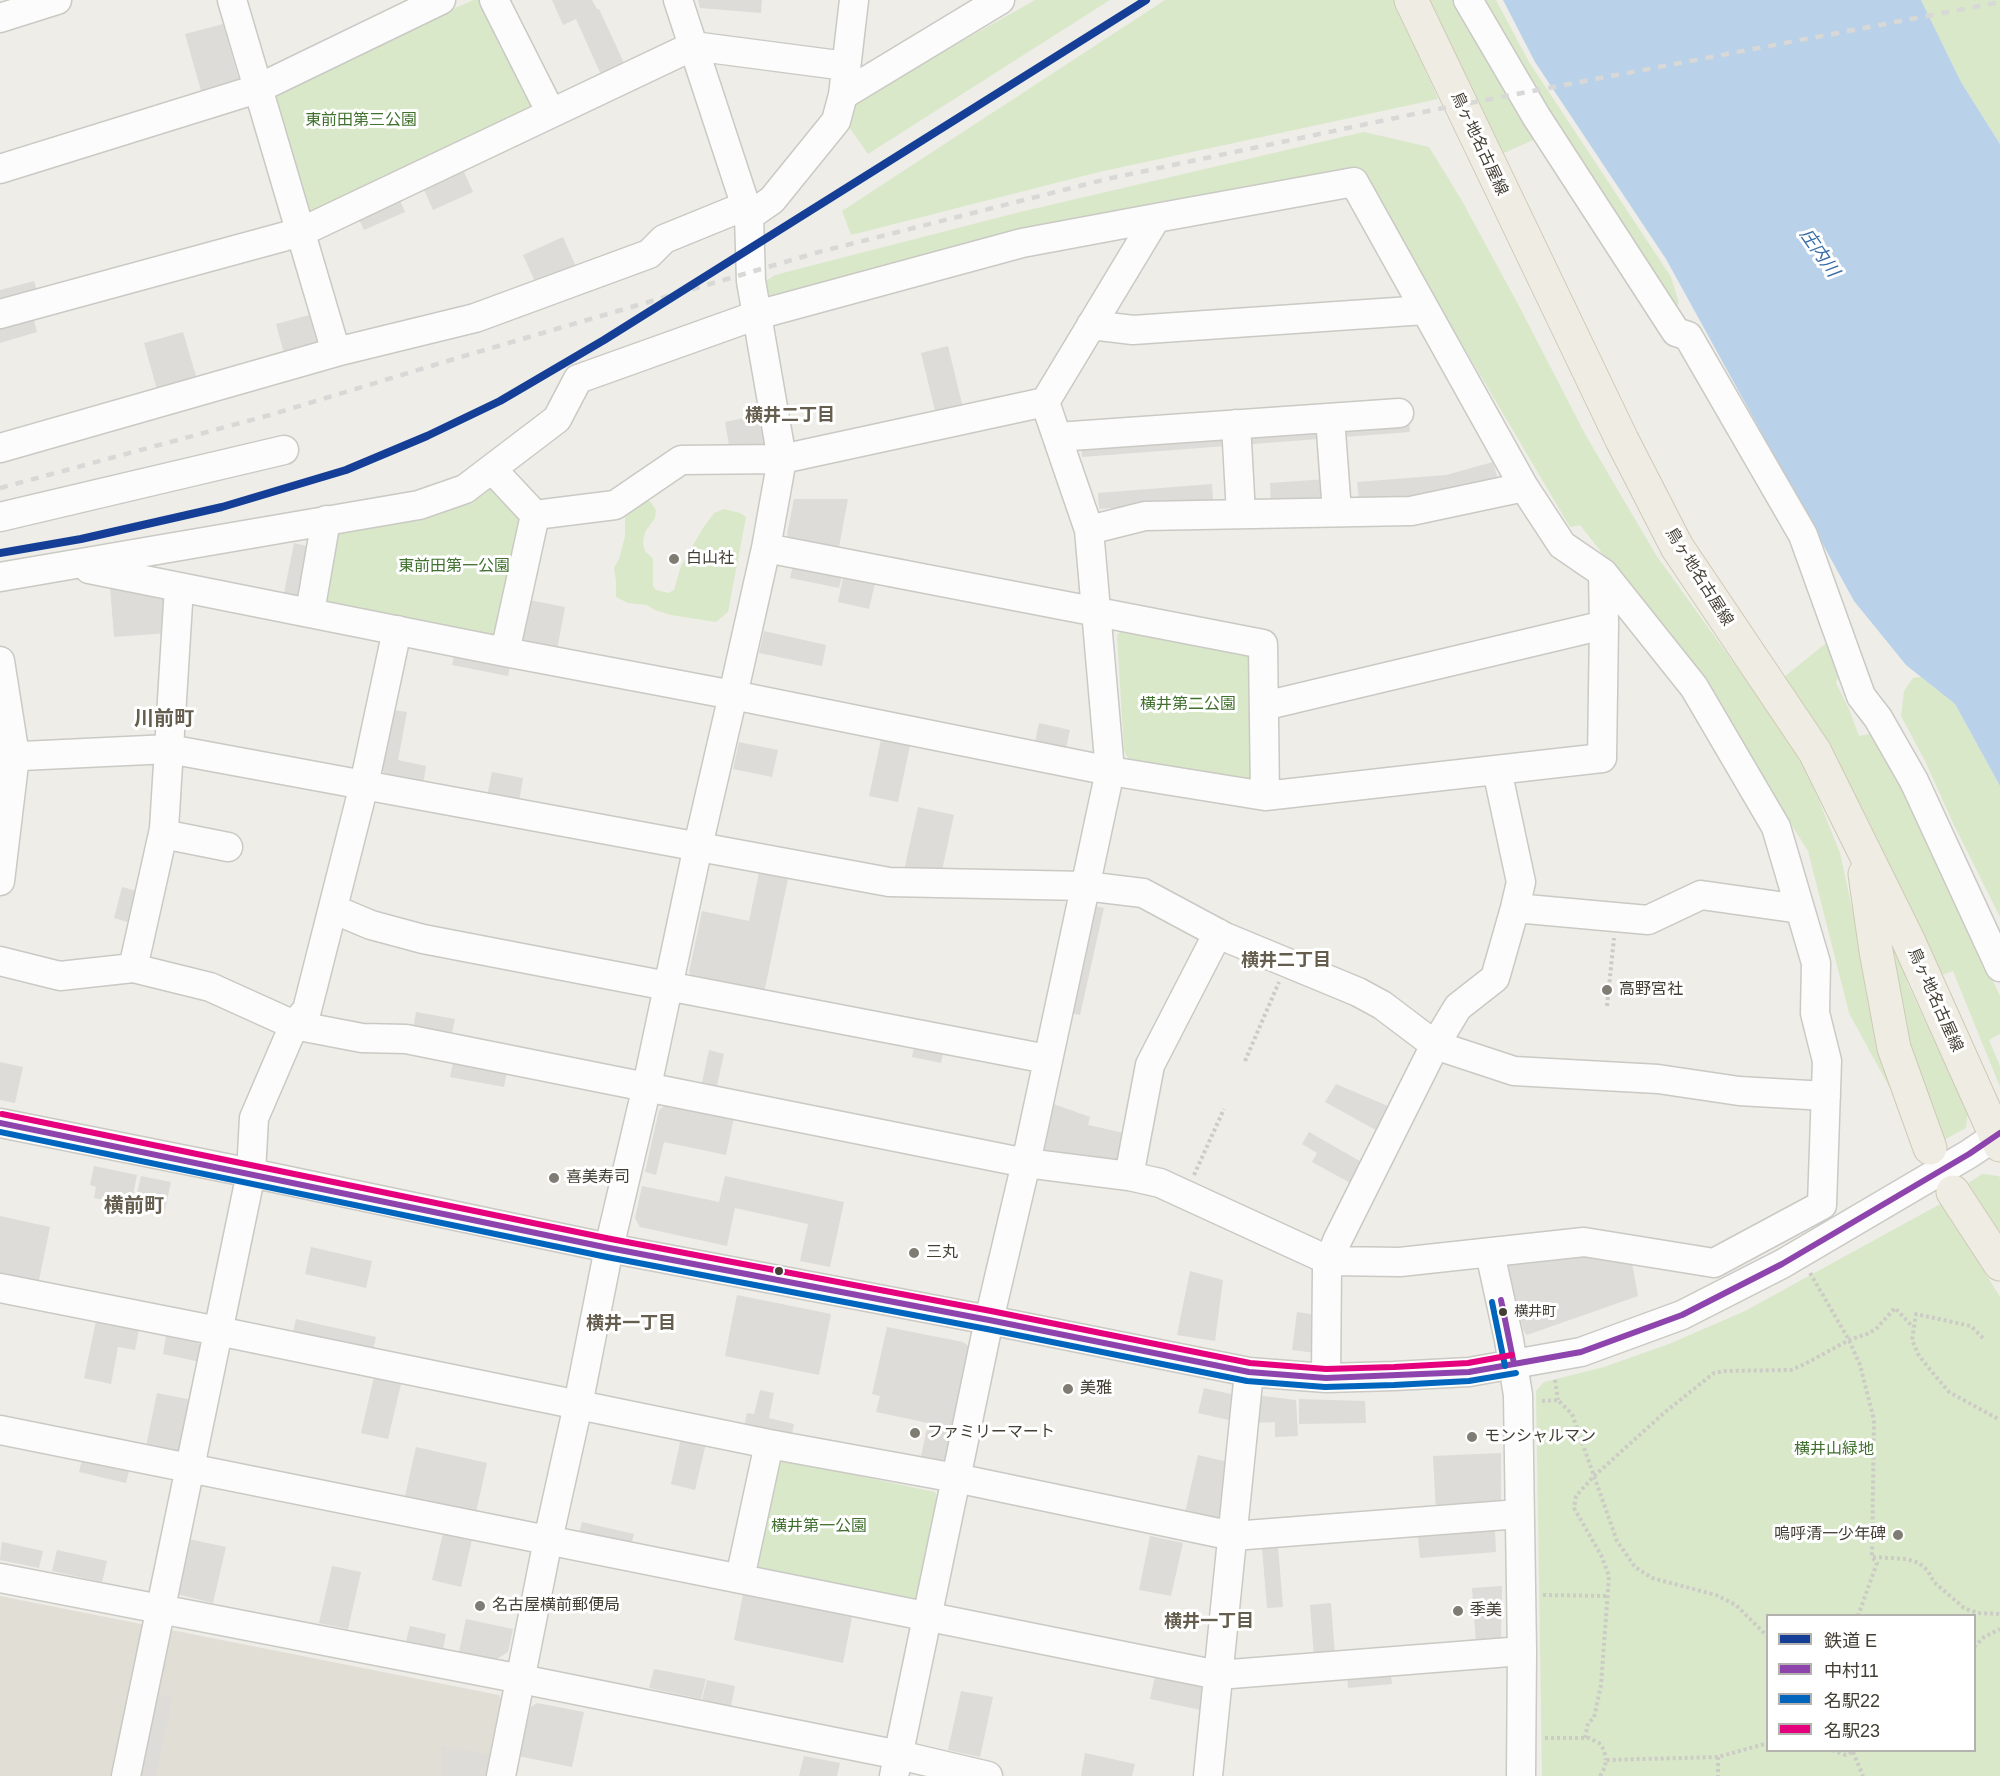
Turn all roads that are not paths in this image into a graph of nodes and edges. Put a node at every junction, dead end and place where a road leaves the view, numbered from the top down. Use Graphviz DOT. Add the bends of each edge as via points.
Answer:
graph roads {
  1 [pos="57,0"];
  2 [pos="232,0"];
  3 [pos="441,0"];
  4 [pos="495,0"];
  5 [pos="678,0"];
  6 [pos="854,0"];
  7 [pos="1000,0"];
  8 [pos="1412,0"];
  9 [pos="1468,0"];
  10 [pos="0,18"];
  11 [pos="693,46"];
  12 [pos="846,66"];
  13 [pos="257,89"];
  14 [pos="843,95"];
  15 [pos="551,113"];
  16 [pos="0,169"];
  17 [pos="747,211"];
  18 [pos="1156,218"];
  19 [pos="301,232"];
  20 [pos="1425,310"];
  21 [pos="0,314"];
  22 [pos="757,315"];
  23 [pos="1091,325"];
  24 [pos="336,352"];
  25 [pos="1045,402"];
  26 [pos="1399,413"];
  27 [pos="1330,418"];
  28 [pos="1236,424"];
  29 [pos="1057,437"];
  30 [pos="0,448"];
  31 [pos="284,450"];
  32 [pos="782,459"];
  33 [pos="492,469"];
  34 [pos="1524,487"];
  35 [pos="1337,512"];
  36 [pos="1241,514"];
  37 [pos="535,515"];
  38 [pos="0,517"];
  39 [pos="326,520"];
  40 [pos="1089,530"];
  41 [pos="766,548"];
  42 [pos="72,566"];
  43 [pos="1603,573"];
  44 [pos="0,577"];
  45 [pos="179,587"];
  46 [pos="1096,611"];
  47 [pos="310,612"];
  48 [pos="1605,625"];
  49 [pos="398,630"];
  50 [pos="505,652"];
  51 [pos="0,661"];
  52 [pos="734,695"];
  53 [pos="1264,706"];
  54 [pos="169,749"];
  55 [pos="8,757"];
  56 [pos="1497,770"];
  57 [pos="1110,771"];
  58 [pos="363,785"];
  59 [pos="1265,796"];
  60 [pos="163,834"];
  61 [pos="1860,844"];
  62 [pos="698,846"];
  63 [pos="228,847"];
  64 [pos="0,882"];
  65 [pos="1085,886"];
  66 [pos="1515,908"];
  67 [pos="333,909"];
  68 [pos="1800,909"];
  69 [pos="1218,933"];
  70 [pos="0,961"];
  71 [pos="2000,967"];
  72 [pos="133,968"];
  73 [pos="668,985"];
  74 [pos="294,1025"];
  75 [pos="1435,1045"];
  76 [pos="1047,1059"];
  77 [pos="647,1086"];
  78 [pos="1826,1096"];
  79 [pos="0,1123"];
  80 [pos="1998,1138"];
  81 [pos="1930,1148"];
  82 [pos="1026,1163"];
  83 [pos="250,1173"];
  84 [pos="1129,1176"];
  85 [pos="1953,1192"];
  86 [pos="609,1248"];
  87 [pos="1490,1253"];
  88 [pos="1330,1261"];
  89 [pos="2000,1264"];
  90 [pos="0,1288"];
  91 [pos="989,1320"];
  92 [pos="218,1331"];
  93 [pos="1514,1364"];
  94 [pos="1249,1372"];
  95 [pos="1326,1378"];
  96 [pos="578,1405"];
  97 [pos="0,1430"];
  98 [pos="769,1444"];
  99 [pos="190,1469"];
  100 [pos="956,1478"];
  101 [pos="1519,1514"];
  102 [pos="1233,1536"];
  103 [pos="548,1540"];
  104 [pos="0,1578"];
  105 [pos="740,1578"];
  106 [pos="161,1610"];
  107 [pos="927,1616"];
  108 [pos="1522,1651"];
  109 [pos="1218,1675"];
  110 [pos="521,1679"];
  111 [pos="896,1766"];
  112 [pos="126,1776"];
  113 [pos="501,1776"];
  114 [pos="988,1776"];
  115 [pos="1208,1776"];
  116 [pos="1521,1776"];
  1 -- 10 [label="street"];
  2 -- 13 [label="street"];
  3 -- 13 [label="street"];
  4 -- 15 [label="street"];
  5 -- 11 [label="street"];
  6 -- 12 [label="street"];
  7 -- 14 [label="street"];
  8 -- 61 [label="main road, 鳥ヶ地名古屋線" via="1677,547 1815,752"];
  9 -- 71 [label="street" via="1536,116 1676,332 1688,336 1803,536 1861,696 1914,781"];
  11 -- 12 [label="street"];
  11 -- 15 [label="street"];
  11 -- 17 [label="street"];
  12 -- 14 [label="street"];
  13 -- 16 [label="street"];
  13 -- 19 [label="street"];
  14 -- 17 [label="street" via="836,121 772,200"];
  15 -- 19 [label="street"];
  17 -- 22 [label="street"];
  17 -- 24 [label="street" via="664,239 649,254 475,318"];
  18 -- 20 [label="street" via="1354,182"];
  18 -- 22 [label="street" via="1022,243"];
  18 -- 23 [label="street"];
  19 -- 21 [label="street"];
  19 -- 24 [label="street"];
  20 -- 23 [label="street" via="1133,330"];
  20 -- 34 [label="street"];
  22 -- 32 [label="street"];
  22 -- 33 [label="street" via="578,379 557,419"];
  23 -- 25 [label="street"];
  24 -- 30 [label="street"];
  25 -- 29 [label="street"];
  25 -- 32 [label="street"];
  26 -- 27 [label="street"];
  27 -- 28 [label="street"];
  27 -- 35 [label="street"];
  28 -- 29 [label="street"];
  28 -- 36 [label="street"];
  29 -- 40 [label="street"];
  31 -- 38 [label="street"];
  32 -- 37 [label="street" via="681,460 615,505"];
  32 -- 41 [label="street"];
  33 -- 37 [label="street"];
  33 -- 39 [label="street" via="465,489 419,505"];
  34 -- 35 [label="street" via="1411,511"];
  34 -- 43 [label="street" via="1563,545"];
  35 -- 36 [label="street"];
  36 -- 40 [label="street" via="1145,516"];
  37 -- 50 [label="street"];
  39 -- 42 [label="street"];
  39 -- 47 [label="street"];
  40 -- 46 [label="street"];
  41 -- 46 [label="street"];
  41 -- 52 [label="street"];
  42 -- 44 [label="street"];
  42 -- 45 [label="street"];
  43 -- 48 [label="street"];
  43 -- 68 [label="street" via="1694,687 1776,827"];
  45 -- 47 [label="street"];
  45 -- 54 [label="street"];
  46 -- 53 [label="street" via="1263,644"];
  46 -- 57 [label="street"];
  47 -- 49 [label="street"];
  48 -- 53 [label="street"];
  48 -- 56 [label="street" via="1602,758"];
  49 -- 50 [label="street"];
  49 -- 58 [label="street"];
  50 -- 52 [label="street"];
  51 -- 55 [label="street"];
  52 -- 57 [label="street"];
  52 -- 62 [label="street"];
  53 -- 59 [label="street"];
  54 -- 55 [label="street"];
  54 -- 58 [label="street"];
  54 -- 60 [label="street"];
  55 -- 64 [label="street"];
  56 -- 59 [label="street"];
  56 -- 66 [label="street" via="1521,882"];
  57 -- 59 [label="street"];
  57 -- 65 [label="street"];
  58 -- 62 [label="street"];
  58 -- 67 [label="street"];
  60 -- 63 [label="street"];
  60 -- 72 [label="street"];
  61 -- 80 [label="main road, 鳥ヶ地名古屋線"];
  61 -- 81 [label="main road" via="1894,1048"];
  62 -- 65 [label="street" via="889,882"];
  62 -- 73 [label="street"];
  65 -- 69 [label="street" via="1143,893"];
  65 -- 76 [label="street"];
  66 -- 68 [label="street" via="1648,920 1701,895"];
  66 -- 75 [label="street" via="1495,978 1458,1007"];
  67 -- 73 [label="street" via="371,925 423,939"];
  67 -- 74 [label="street" via="307,1010"];
  68 -- 78 [label="street" via="1816,963 1815,1013 1827,1061"];
  69 -- 75 [label="street" via="1358,992"];
  69 -- 84 [label="street" via="1150,1065"];
  70 -- 72 [label="street" via="60,976"];
  72 -- 74 [label="street" via="210,987"];
  73 -- 76 [label="street"];
  73 -- 77 [label="street"];
  74 -- 77 [label="street" via="362,1038 406,1039"];
  74 -- 83 [label="street" via="254,1118"];
  75 -- 78 [label="street" via="1514,1071 1658,1079 1739,1091"];
  75 -- 88 [label="street"];
  76 -- 82 [label="street"];
  77 -- 82 [label="street"];
  77 -- 86 [label="street"];
  78 -- 87 [label="street" via="1822,1205 1714,1263 1584,1242"];
  79 -- 83 [label="street"];
  80 -- 93 [label="street" via="1782,1264 1682,1315 1581,1352"];
  82 -- 84 [label="street"];
  82 -- 91 [label="street"];
  83 -- 86 [label="street"];
  83 -- 92 [label="street"];
  84 -- 88 [label="street" via="1160,1183"];
  85 -- 89 [label="main road"];
  86 -- 91 [label="street"];
  86 -- 96 [label="street"];
  87 -- 88 [label="street" via="1400,1262"];
  87 -- 93 [label="street"];
  88 -- 95 [label="street"];
  90 -- 92 [label="street"];
  91 -- 94 [label="street"];
  91 -- 100 [label="street"];
  92 -- 96 [label="street"];
  92 -- 99 [label="street"];
  93 -- 95 [label="street" via="1468,1372"];
  93 -- 101 [label="street"];
  94 -- 95 [label="street"];
  94 -- 102 [label="street"];
  96 -- 98 [label="street"];
  96 -- 103 [label="street"];
  97 -- 99 [label="street"];
  98 -- 100 [label="street"];
  98 -- 105 [label="street"];
  99 -- 103 [label="street"];
  99 -- 106 [label="street"];
  100 -- 102 [label="street"];
  100 -- 107 [label="street"];
  101 -- 102 [label="street"];
  101 -- 108 [label="street"];
  102 -- 109 [label="street"];
  103 -- 105 [label="street"];
  103 -- 110 [label="street"];
  104 -- 106 [label="street"];
  105 -- 107 [label="street"];
  106 -- 110 [label="street"];
  106 -- 112 [label="street"];
  107 -- 109 [label="street"];
  107 -- 111 [label="street"];
  108 -- 109 [label="street"];
  108 -- 116 [label="street"];
  109 -- 115 [label="street"];
  110 -- 111 [label="street"];
  110 -- 113 [label="street"];
  111 -- 114 [label="street"];
}
